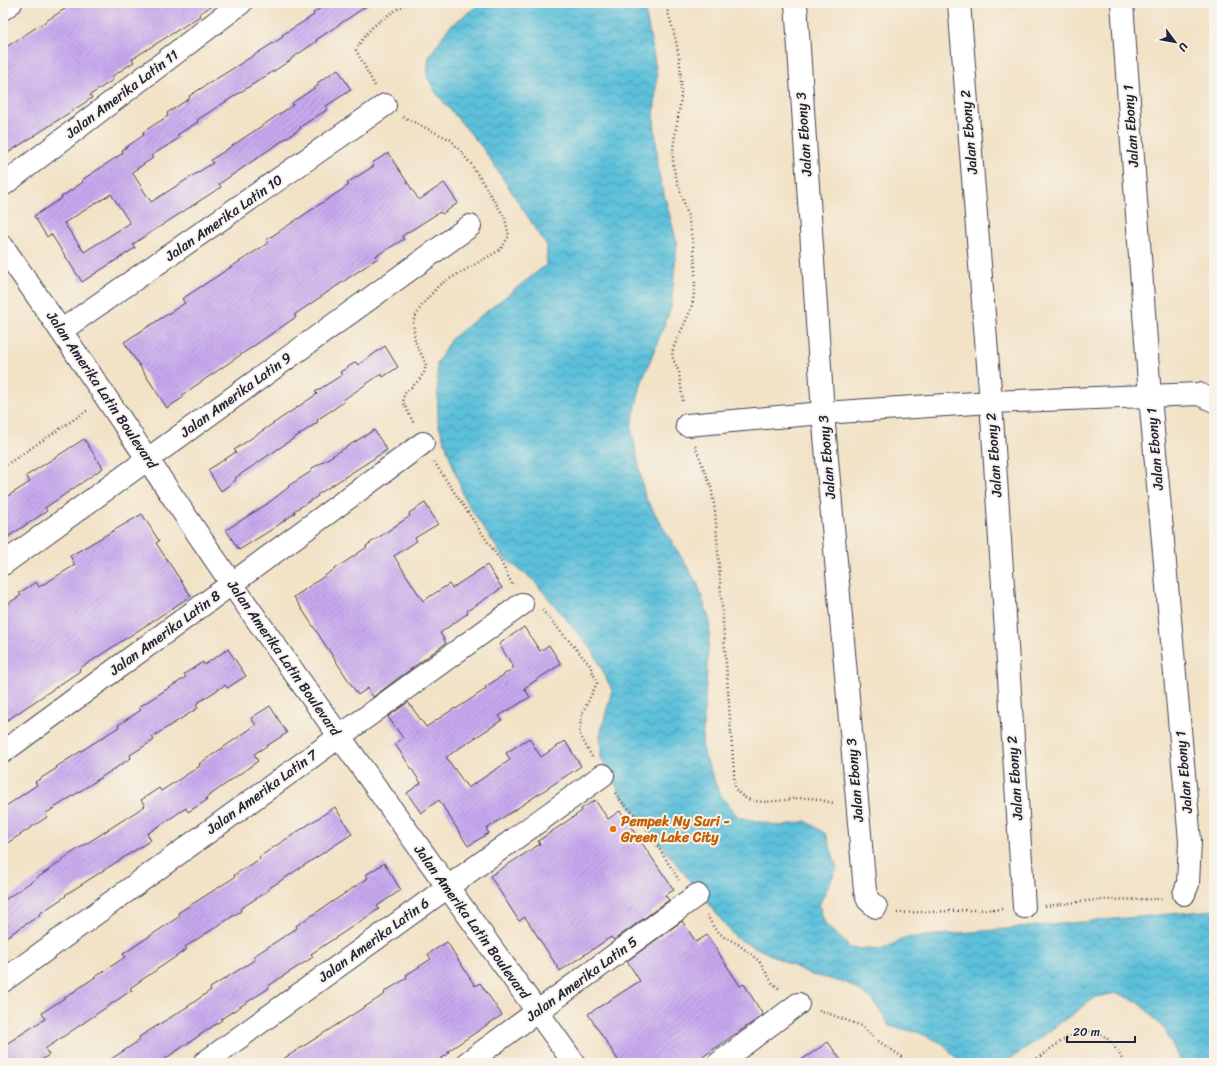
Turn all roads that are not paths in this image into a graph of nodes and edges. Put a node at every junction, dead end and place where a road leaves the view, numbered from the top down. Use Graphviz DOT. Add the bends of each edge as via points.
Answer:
graph roads {
  1 [pos="11,3"];
  2 [pos="241,3"];
  3 [pos="796,3"];
  4 [pos="959,3"];
  5 [pos="1122,3"];
  6 [pos="3,9"];
  7 [pos="385,105"];
  8 [pos="3,185"];
  9 [pos="470,226"];
  10 [pos="3,247"];
  11 [pos="62,330"];
  12 [pos="1209,392"];
  13 [pos="1150,396"];
  14 [pos="991,402"];
  15 [pos="823,413"];
  16 [pos="687,425"];
  17 [pos="423,443"];
  18 [pos="148,459"];
  19 [pos="3,564"];
  20 [pos="232,584"];
  21 [pos="522,604"];
  22 [pos="338,737"];
  23 [pos="3,752"];
  24 [pos="603,775"];
  25 [pos="447,887"];
  26 [pos="1184,894"];
  27 [pos="697,895"];
  28 [pos="876,907"];
  29 [pos="1024,907"];
  30 [pos="3,981"];
  31 [pos="798,1004"];
  32 [pos="538,1011"];
  33 [pos="204,1063"];
  34 [pos="467,1063"];
  35 [pos="574,1063"];
  36 [pos="719,1063"];
  1 -- 6 [label="street"];
  2 -- 8 [label="street, Jalan Amerika Latin 11"];
  3 -- 15 [label="street, Jalan Ebony 3"];
  4 -- 14 [label="street, Jalan Ebony 2"];
  5 -- 13 [label="street, Jalan Ebony 1"];
  7 -- 11 [label="street, Jalan Amerika Latin 10"];
  9 -- 18 [label="street, Jalan Amerika Latin 9"];
  10 -- 11 [label="street, Jalan Amerika Latin Boulevard"];
  11 -- 18 [label="street, Jalan Amerika Latin Boulevard"];
  12 -- 13 [label="street"];
  13 -- 14 [label="street"];
  13 -- 26 [label="street, Jalan Ebony 1" via="1190,840 1188,884"];
  14 -- 15 [label="street"];
  14 -- 29 [label="street, Jalan Ebony 2"];
  15 -- 16 [label="street"];
  15 -- 28 [label="street, Jalan Ebony 3" via="865,891 868,900"];
  17 -- 20 [label="street, Jalan Amerika Latin 8"];
  18 -- 19 [label="street, Jalan Amerika Latin 9"];
  18 -- 20 [label="street, Jalan Amerika Latin Boulevard"];
  20 -- 22 [label="street, Jalan Amerika Latin Boulevard"];
  20 -- 23 [label="street, Jalan Amerika Latin 8"];
  21 -- 22 [label="street, Jalan Amerika Latin 7"];
  22 -- 25 [label="street, Jalan Amerika Latin Boulevard"];
  22 -- 30 [label="street, Jalan Amerika Latin 7"];
  24 -- 25 [label="street, Jalan Amerika Latin 6"];
  25 -- 32 [label="street, Jalan Amerika Latin Boulevard"];
  25 -- 33 [label="street, Jalan Amerika Latin 6"];
  27 -- 32 [label="street, Jalan Amerika Latin 5"];
  31 -- 36 [label="street"];
  32 -- 34 [label="street, Jalan Amerika Latin 5"];
  32 -- 35 [label="street, Jalan Amerika Latin Boulevard"];
}
